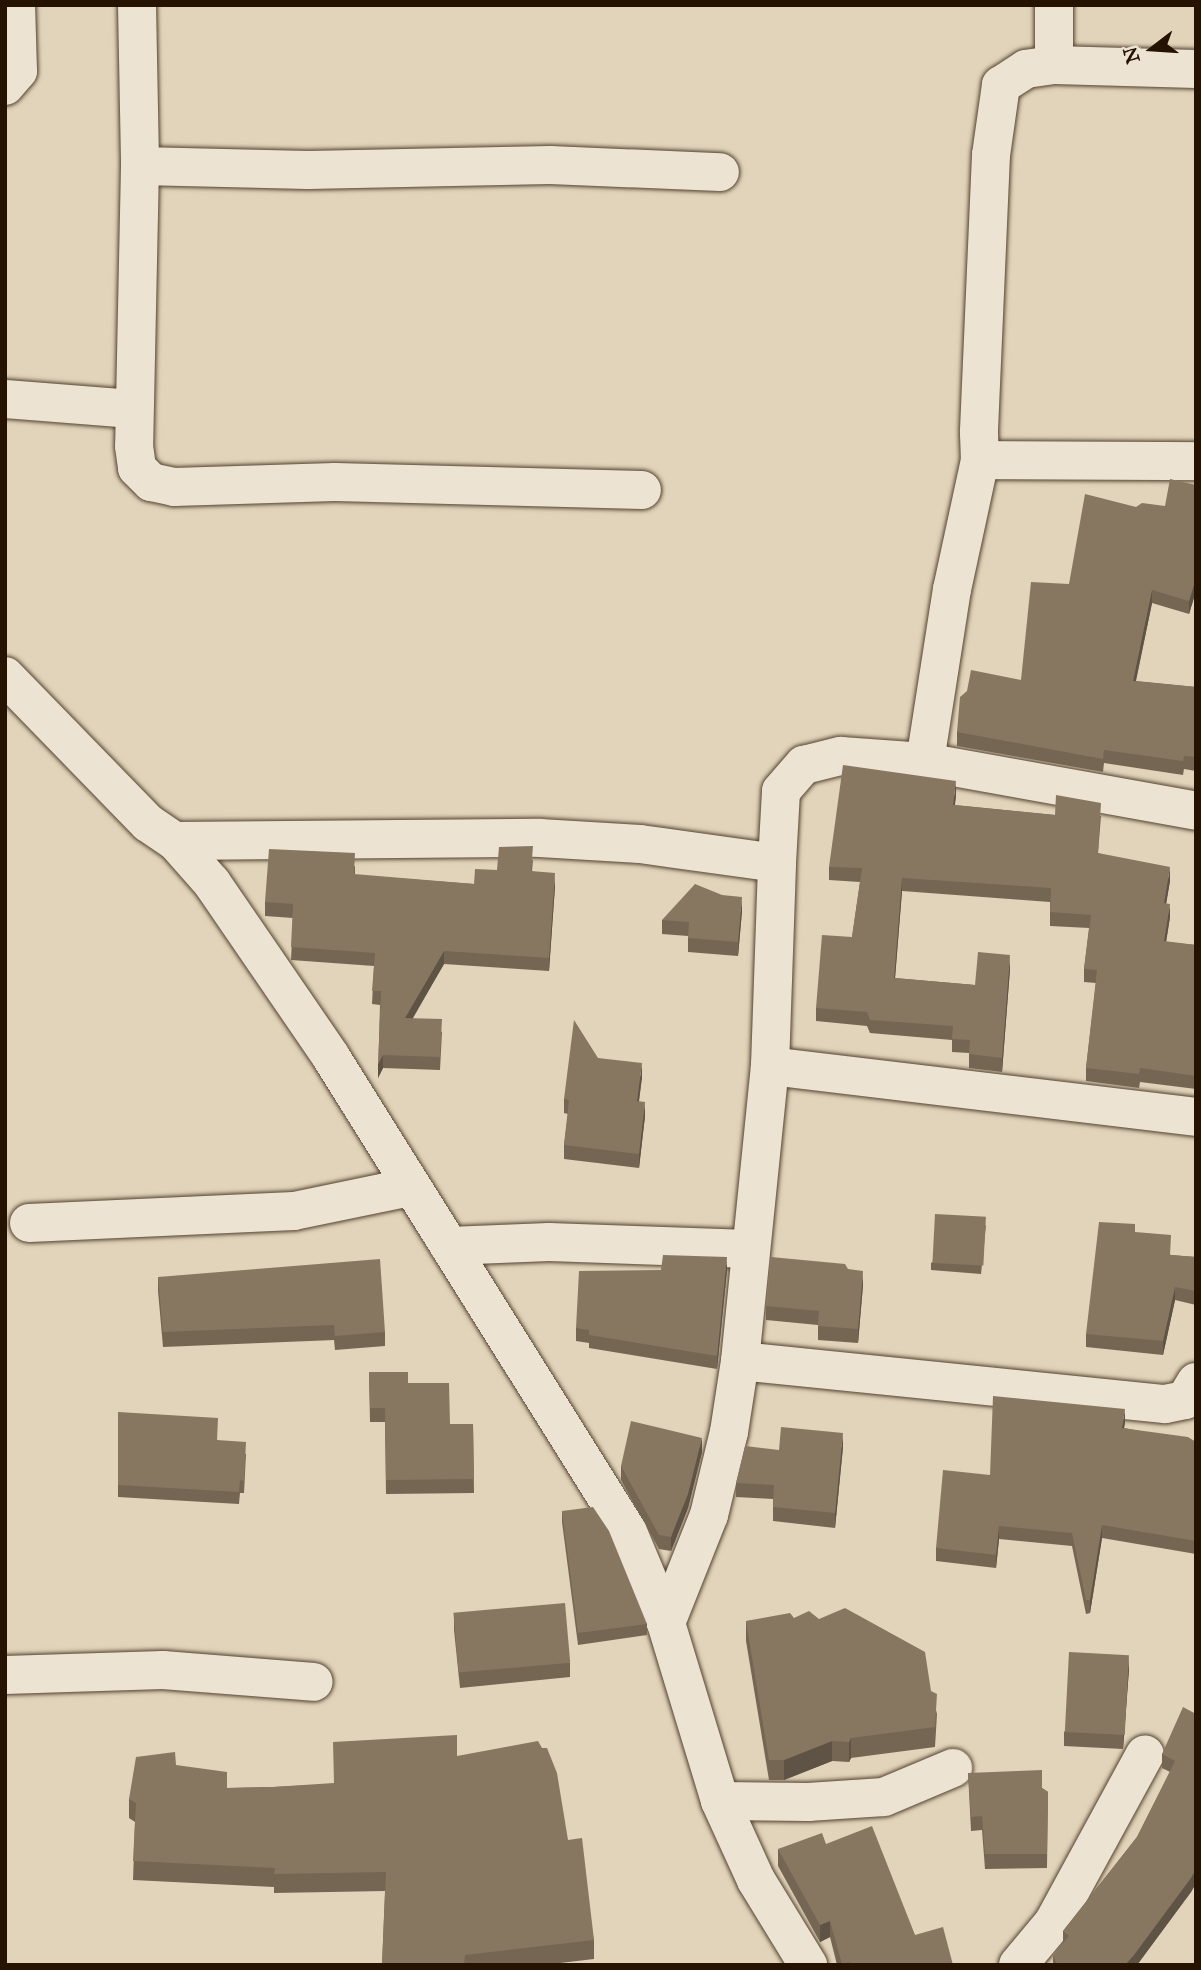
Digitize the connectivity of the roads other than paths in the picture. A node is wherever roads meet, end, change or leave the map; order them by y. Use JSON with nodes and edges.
{"nodes":[{"id":1,"x":16,"y":5,"type":"edge"},
{"id":2,"x":136,"y":5,"type":"edge"},
{"id":3,"x":1054,"y":5,"type":"edge"},
{"id":4,"x":1054,"y":65,"type":"junction"},
{"id":5,"x":1196,"y":69,"type":"edge"},
{"id":6,"x":5,"y":86,"type":"edge"},
{"id":7,"x":140,"y":166,"type":"junction"},
{"id":8,"x":720,"y":172,"type":"dead end"},
{"id":9,"x":5,"y":399,"type":"edge"},
{"id":10,"x":134,"y":409,"type":"junction"},
{"id":11,"x":980,"y":460,"type":"junction"},
{"id":12,"x":1196,"y":461,"type":"edge"},
{"id":13,"x":642,"y":491,"type":"dead end"},
{"id":14,"x":5,"y":676,"type":"edge"},
{"id":15,"x":21,"y":710,"type":"edge"},
{"id":16,"x":925,"y":762,"type":"junction"},
{"id":17,"x":1196,"y":811,"type":"edge"},
{"id":18,"x":175,"y":841,"type":"junction"},
{"id":19,"x":777,"y":863,"type":"junction"},
{"id":20,"x":770,"y":1066,"type":"junction"},
{"id":21,"x":1196,"y":1116,"type":"edge"},
{"id":22,"x":410,"y":1187,"type":"junction"},
{"id":23,"x":29,"y":1223,"type":"dead end"},
{"id":24,"x":449,"y":1246,"type":"junction"},
{"id":25,"x":749,"y":1250,"type":"junction"},
{"id":26,"x":740,"y":1361,"type":"junction"},
{"id":27,"x":1196,"y":1382,"type":"edge"},
{"id":28,"x":666,"y":1623,"type":"junction"},
{"id":29,"x":5,"y":1675,"type":"edge"},
{"id":30,"x":313,"y":1682,"type":"dead end"},
{"id":31,"x":1145,"y":1754,"type":"dead end"},
{"id":32,"x":953,"y":1768,"type":"dead end"},
{"id":33,"x":720,"y":1801,"type":"junction"},
{"id":34,"x":808,"y":1965,"type":"edge"},
{"id":35,"x":1018,"y":1965,"type":"edge"}],
"edges":[{"from":1,"to":6,"type":"street"},
{"from":2,"to":7,"type":"street"},
{"from":3,"to":4,"type":"street"},
{"from":4,"to":5,"type":"street"},
{"from":4,"to":11,"type":"street"},
{"from":7,"to":8,"type":"street"},
{"from":7,"to":10,"type":"street"},
{"from":9,"to":10,"type":"street"},
{"from":10,"to":13,"type":"street"},
{"from":11,"to":12,"type":"street"},
{"from":11,"to":16,"type":"street"},
{"from":14,"to":15,"type":"street"},
{"from":15,"to":18,"type":"street"},
{"from":16,"to":17,"type":"street"},
{"from":16,"to":19,"type":"street"},
{"from":18,"to":19,"type":"street"},
{"from":18,"to":22,"type":"street"},
{"from":19,"to":20,"type":"street"},
{"from":20,"to":21,"type":"street"},
{"from":20,"to":25,"type":"street"},
{"from":22,"to":23,"type":"street"},
{"from":22,"to":24,"type":"street"},
{"from":24,"to":25,"type":"street"},
{"from":24,"to":28,"type":"street"},
{"from":25,"to":26,"type":"street"},
{"from":26,"to":27,"type":"street"},
{"from":26,"to":28,"type":"street"},
{"from":28,"to":33,"type":"street"},
{"from":29,"to":30,"type":"street"},
{"from":31,"to":35,"type":"street"},
{"from":32,"to":33,"type":"street"},
{"from":33,"to":34,"type":"street"}]}
